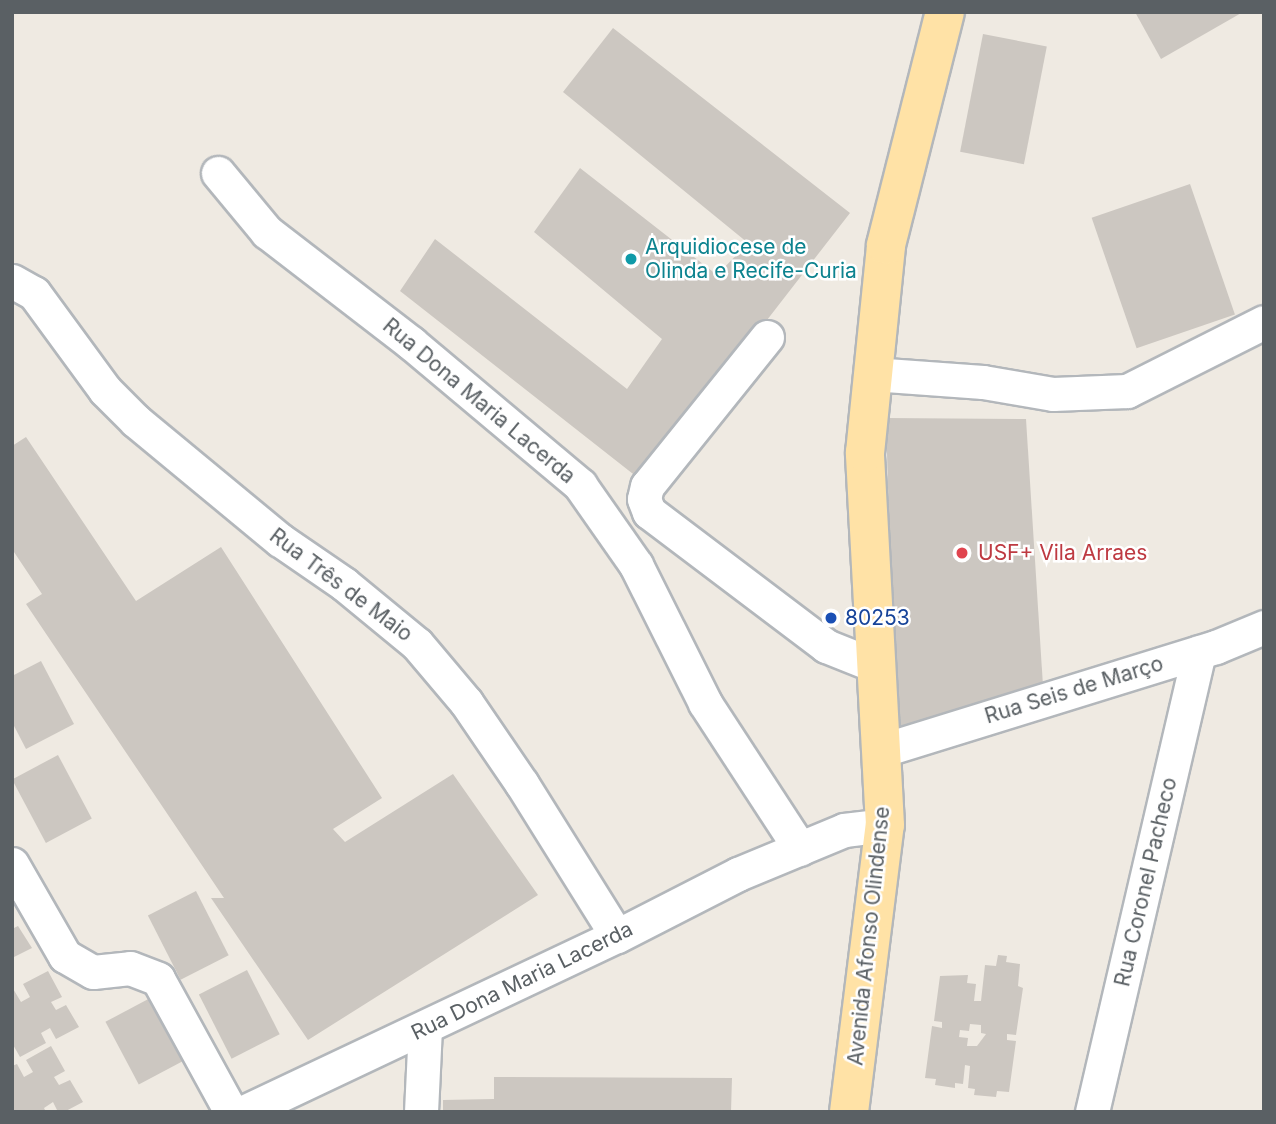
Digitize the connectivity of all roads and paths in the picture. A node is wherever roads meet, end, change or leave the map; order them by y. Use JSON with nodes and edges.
{"nodes":[{"id":1,"x":944,"y":12,"type":"edge"},
{"id":2,"x":218,"y":173,"type":"dead end"},
{"id":3,"x":12,"y":281,"type":"edge"},
{"id":4,"x":1264,"y":322,"type":"edge"},
{"id":5,"x":766,"y":337,"type":"dead end"},
{"id":6,"x":872,"y":374,"type":"junction"},
{"id":7,"x":1264,"y":627,"type":"edge"},
{"id":8,"x":1199,"y":652,"type":"junction"},
{"id":9,"x":876,"y":666,"type":"junction"},
{"id":10,"x":883,"y":750,"type":"junction"},
{"id":11,"x":886,"y":825,"type":"junction"},
{"id":12,"x":800,"y":849,"type":"junction"},
{"id":13,"x":12,"y":864,"type":"edge"},
{"id":14,"x":617,"y":936,"type":"junction"},
{"id":15,"x":425,"y":1028,"type":"junction"},
{"id":16,"x":231,"y":1112,"type":"edge"},
{"id":17,"x":244,"y":1112,"type":"edge"},
{"id":18,"x":421,"y":1112,"type":"edge"},
{"id":19,"x":849,"y":1112,"type":"edge"},
{"id":20,"x":1093,"y":1112,"type":"edge"}],
"edges":[{"from":1,"to":6,"type":"main road","name":"Avenida Afonso Olindense"},
{"from":2,"to":12,"type":"street","name":"Rua Dona Maria Lacerda"},
{"from":3,"to":14,"type":"street","name":"Rua Três de Maio"},
{"from":4,"to":6,"type":"street"},
{"from":5,"to":9,"type":"street"},
{"from":6,"to":9,"type":"main road","name":"Avenida Afonso Olindense"},
{"from":7,"to":8,"type":"street","name":"Rua Seis de Março"},
{"from":8,"to":10,"type":"street","name":"Rua Seis de Março"},
{"from":8,"to":20,"type":"street","name":"Rua Coronel Pacheco"},
{"from":9,"to":10,"type":"main road","name":"Avenida Afonso Olindense"},
{"from":10,"to":11,"type":"main road","name":"Avenida Afonso Olindense"},
{"from":11,"to":12,"type":"street","name":"Rua Dona Maria Lacerda"},
{"from":11,"to":19,"type":"main road","name":"Avenida Afonso Olindense"},
{"from":12,"to":14,"type":"street","name":"Rua Dona Maria Lacerda"},
{"from":13,"to":16,"type":"street"},
{"from":14,"to":15,"type":"street","name":"Rua Dona Maria Lacerda"},
{"from":15,"to":17,"type":"street","name":"Rua Dona Maria Lacerda"},
{"from":15,"to":18,"type":"street"}]}
